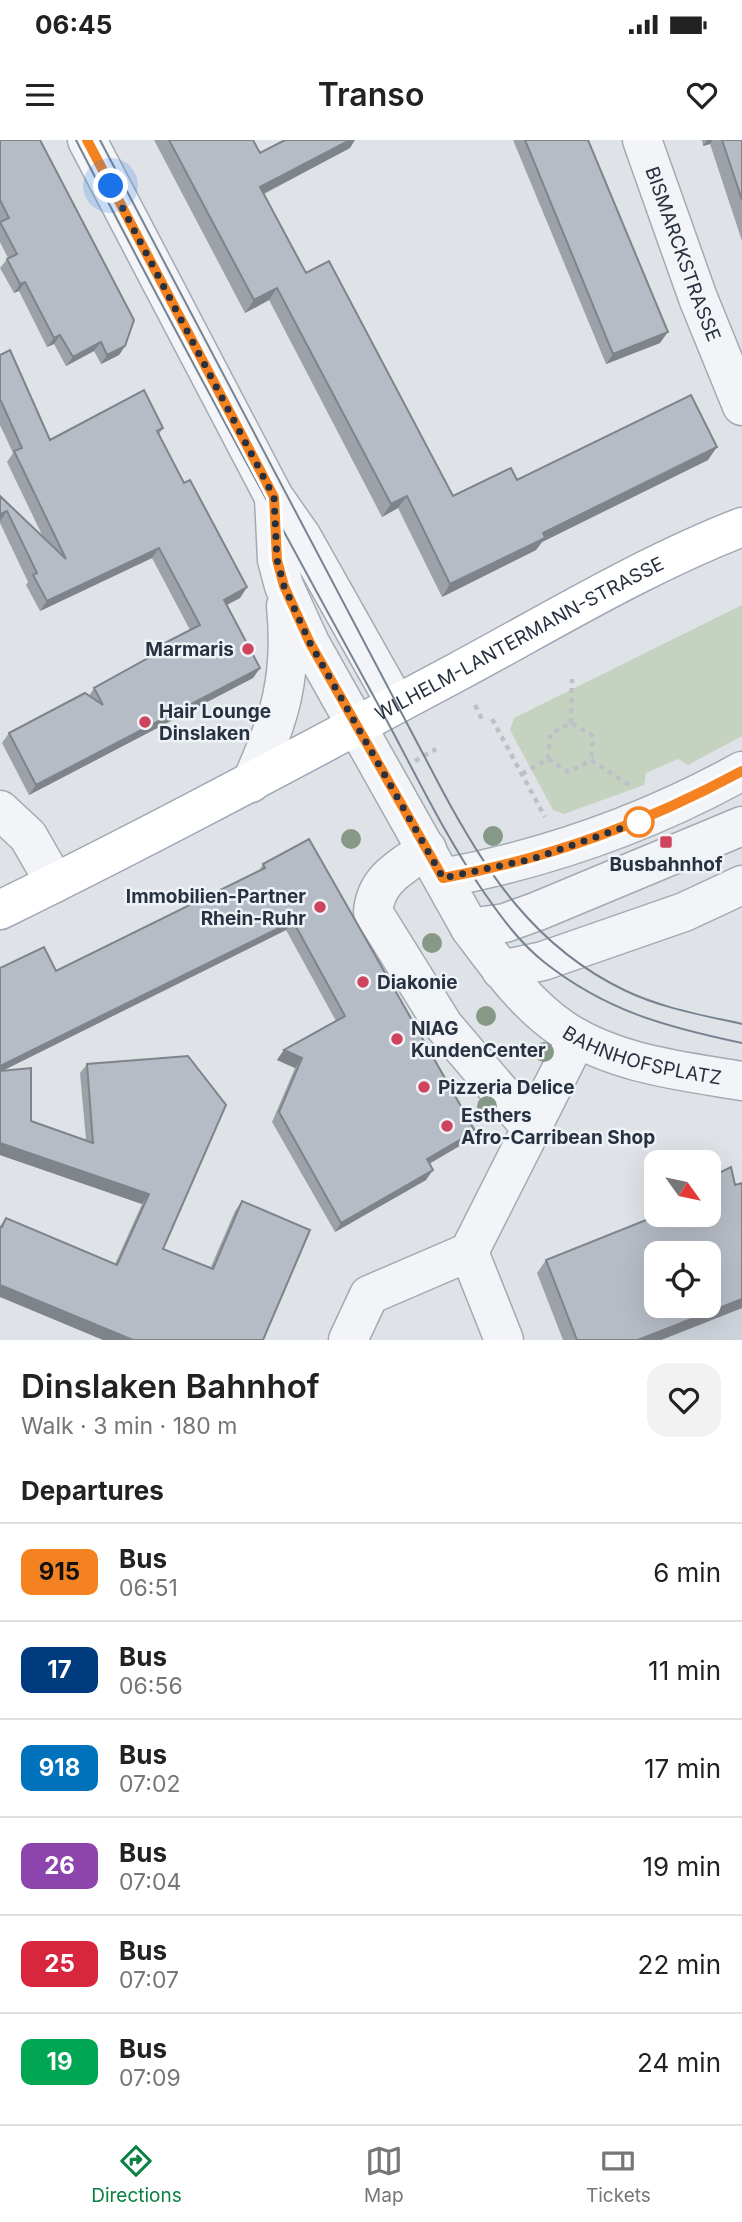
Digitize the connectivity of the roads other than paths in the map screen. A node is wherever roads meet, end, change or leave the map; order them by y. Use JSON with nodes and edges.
{"nodes":[{"id":1,"x":87,"y":140,"type":"edge"},
{"id":2,"x":642,"y":140,"type":"edge"},
{"id":3,"x":742,"y":406,"type":"edge"},
{"id":4,"x":274,"y":497,"type":"junction"},
{"id":5,"x":742,"y":527,"type":"edge"},
{"id":6,"x":284,"y":586,"type":"junction"},
{"id":7,"x":396,"y":704,"type":"junction"},
{"id":8,"x":357,"y":725,"type":"junction"},
{"id":9,"x":742,"y":771,"type":"edge"},
{"id":10,"x":251,"y":783,"type":"junction"},
{"id":11,"x":0,"y":810,"type":"edge"},
{"id":12,"x":742,"y":826,"type":"edge"},
{"id":13,"x":435,"y":863,"type":"junction"},
{"id":14,"x":55,"y":883,"type":"junction"},
{"id":15,"x":742,"y":885,"type":"edge"},
{"id":16,"x":0,"y":910,"type":"edge"},
{"id":17,"x":470,"y":928,"type":"junction"},
{"id":18,"x":501,"y":970,"type":"junction"},
{"id":19,"x":577,"y":1038,"type":"junction"},
{"id":20,"x":742,"y":1081,"type":"edge"},
{"id":21,"x":532,"y":1129,"type":"junction"},
{"id":22,"x":469,"y":1252,"type":"junction"},
{"id":23,"x":348,"y":1340,"type":"edge"},
{"id":24,"x":504,"y":1340,"type":"edge"}],
"edges":[{"from":1,"to":4,"type":"street"},
{"from":2,"to":3,"type":"street","name":"BISMARCKSTRASSE"},
{"from":4,"to":6,"type":"street"},
{"from":4,"to":7,"type":"street"},
{"from":5,"to":7,"type":"main road","name":"WILHELM-LANTERMANN-STRASSE"},
{"from":6,"to":8,"type":"street","name":"BAHNHOFSPLATZ"},
{"from":6,"to":10,"type":"street"},
{"from":7,"to":8,"type":"main road","name":"WILHELM-LANTERMANN-STRASSE"},
{"from":8,"to":10,"type":"main road","name":"WILHELM-LANTERMANN-STRASSE"},
{"from":8,"to":13,"type":"street","name":"BAHNHOFSPLATZ"},
{"from":9,"to":13,"type":"street"},
{"from":10,"to":14,"type":"main road","name":"WILHELM-LANTERMANN-STRASSE"},
{"from":11,"to":14,"type":"street"},
{"from":12,"to":17,"type":"street"},
{"from":13,"to":17,"type":"street","name":"BAHNHOFSPLATZ"},
{"from":13,"to":21,"type":"street"},
{"from":14,"to":16,"type":"main road","name":"WILHELM-LANTERMANN-STRASSE"},
{"from":15,"to":18,"type":"street"},
{"from":17,"to":18,"type":"street","name":"BAHNHOFSPLATZ"},
{"from":18,"to":19,"type":"street","name":"BAHNHOFSPLATZ"},
{"from":19,"to":20,"type":"street","name":"BAHNHOFSPLATZ"},
{"from":19,"to":21,"type":"street"},
{"from":21,"to":22,"type":"street"},
{"from":22,"to":23,"type":"street"},
{"from":22,"to":24,"type":"street"}]}
